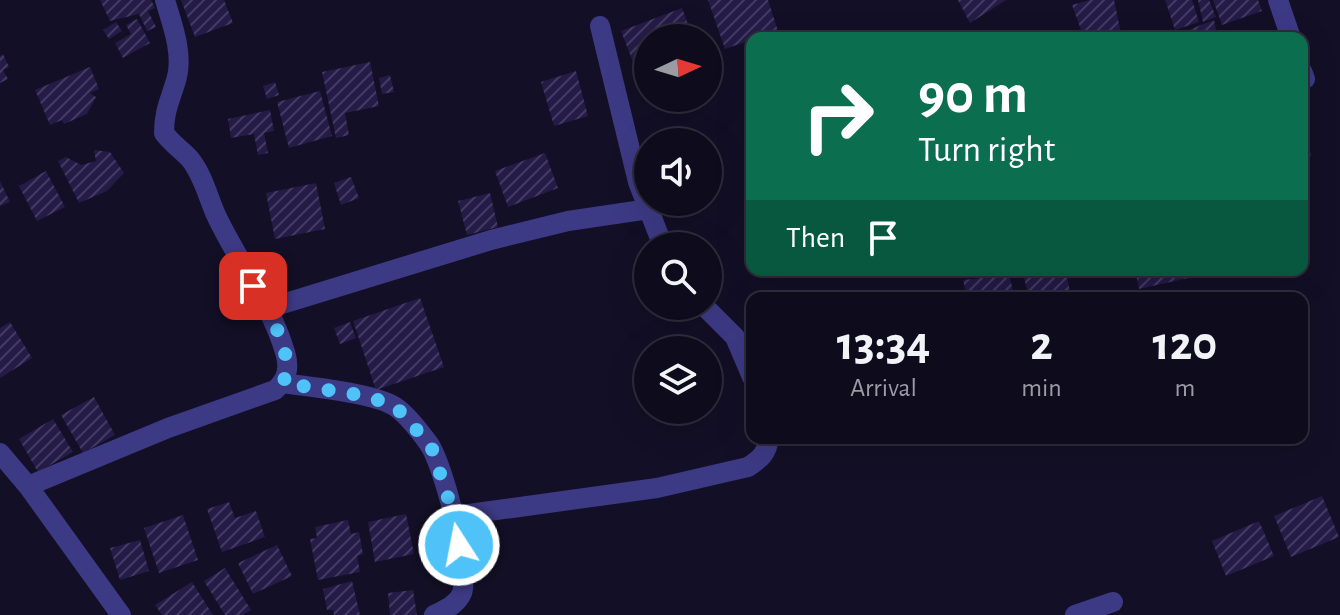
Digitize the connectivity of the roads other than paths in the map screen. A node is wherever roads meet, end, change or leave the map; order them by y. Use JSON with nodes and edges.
{"nodes":[{"id":1,"x":165,"y":0,"type":"edge"},
{"id":2,"x":1278,"y":0,"type":"edge"},
{"id":3,"x":600,"y":26,"type":"dead end"},
{"id":4,"x":1289,"y":32,"type":"edge"},
{"id":5,"x":634,"y":166,"type":"edge"},
{"id":6,"x":634,"y":211,"type":"edge"},
{"id":7,"x":266,"y":309,"type":"junction"},
{"id":8,"x":718,"y":320,"type":"edge"},
{"id":9,"x":746,"y":363,"type":"edge"},
{"id":10,"x":283,"y":383,"type":"junction"},
{"id":11,"x":768,"y":444,"type":"edge"},
{"id":12,"x":0,"y":453,"type":"edge"},
{"id":13,"x":28,"y":486,"type":"junction"},
{"id":14,"x":454,"y":516,"type":"junction"},
{"id":15,"x":1113,"y":602,"type":"dead end"},
{"id":16,"x":121,"y":615,"type":"edge"},
{"id":17,"x":434,"y":615,"type":"edge"},
{"id":18,"x":1075,"y":615,"type":"edge"}],
"edges":[{"from":1,"to":7,"type":"street"},
{"from":2,"to":4,"type":"street"},
{"from":3,"to":5,"type":"street"},
{"from":6,"to":7,"type":"street"},
{"from":7,"to":10,"type":"street"},
{"from":8,"to":9,"type":"street"},
{"from":10,"to":13,"type":"street"},
{"from":10,"to":14,"type":"street"},
{"from":11,"to":14,"type":"street"},
{"from":12,"to":13,"type":"street"},
{"from":13,"to":16,"type":"street"},
{"from":14,"to":17,"type":"street"},
{"from":15,"to":18,"type":"street"}]}
